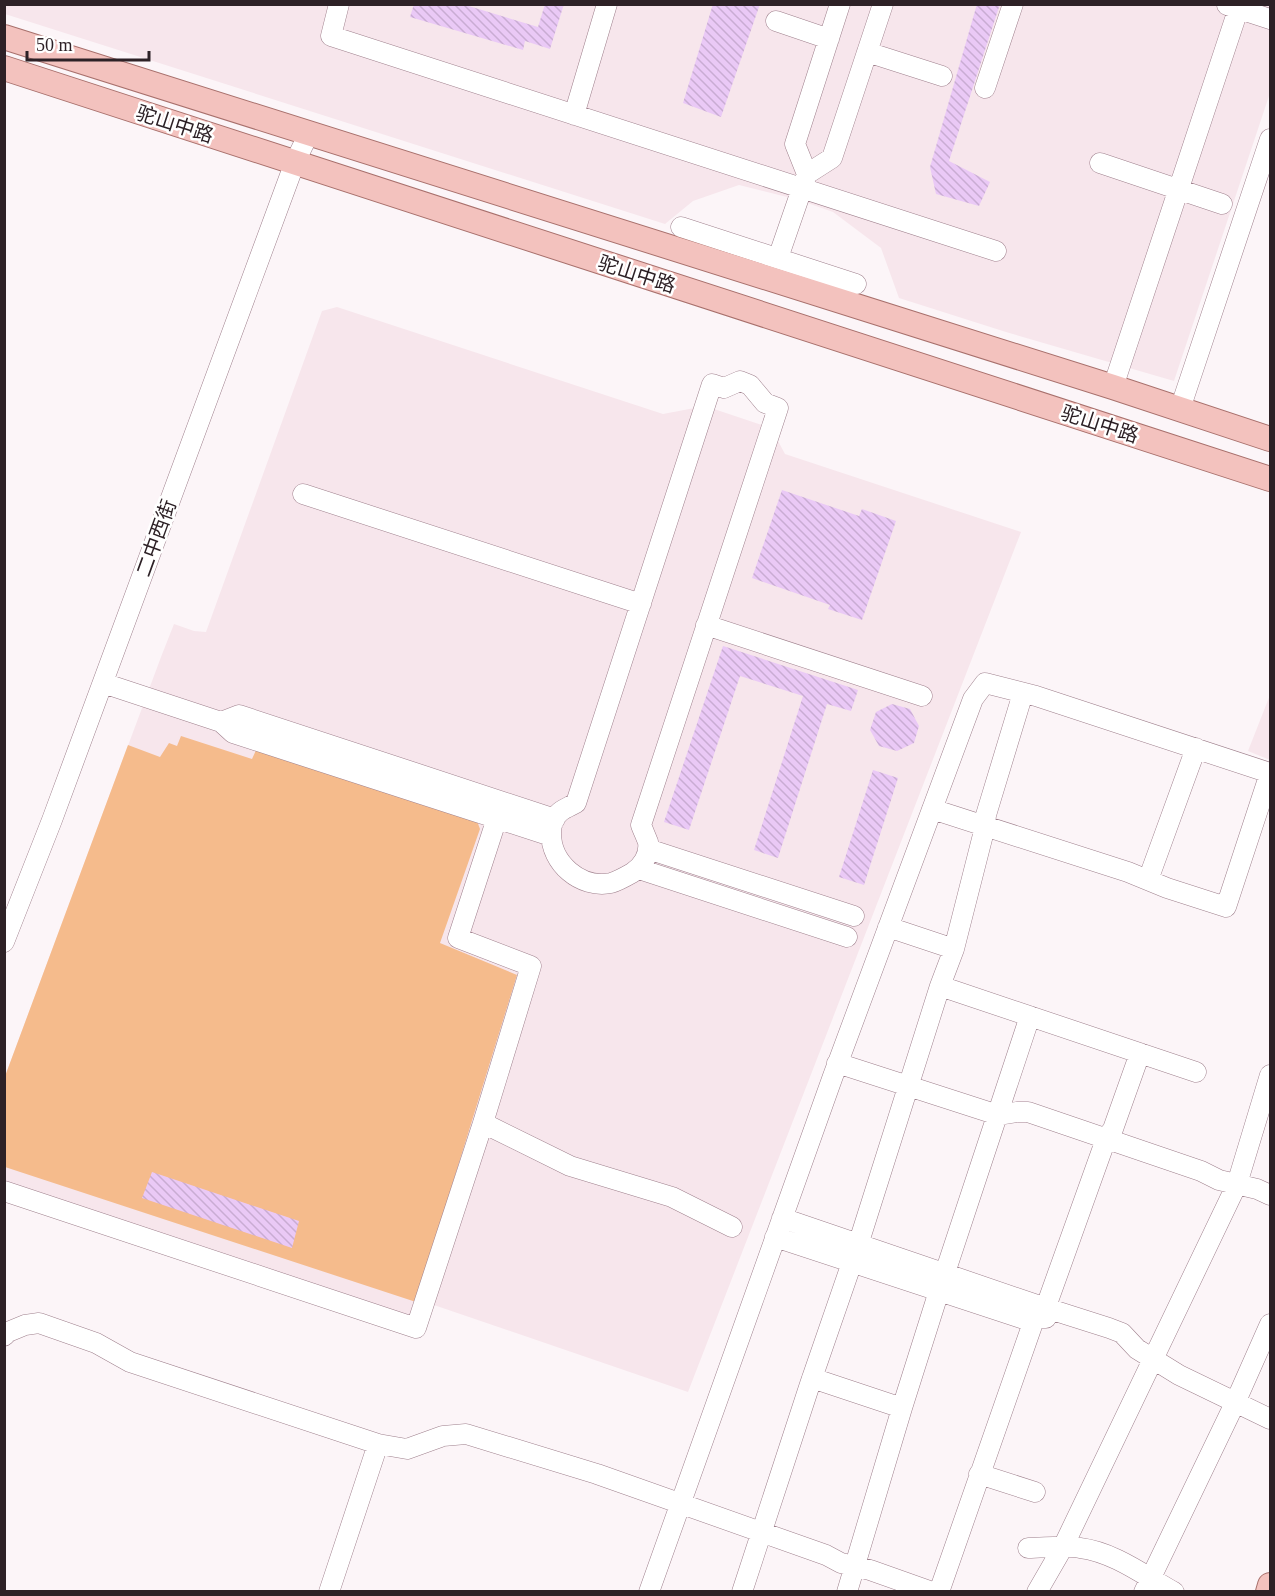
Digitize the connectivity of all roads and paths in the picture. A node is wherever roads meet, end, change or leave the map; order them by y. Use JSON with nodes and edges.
{"nodes":[{"id":1,"x":339,"y":4,"type":"edge"},
{"id":2,"x":607,"y":4,"type":"edge"},
{"id":3,"x":840,"y":4,"type":"edge"},
{"id":4,"x":883,"y":4,"type":"edge"},
{"id":5,"x":1013,"y":4,"type":"edge"},
{"id":6,"x":1234,"y":6,"type":"edge"},
{"id":7,"x":1270,"y":19,"type":"edge"},
{"id":8,"x":776,"y":21,"type":"dead end"},
{"id":9,"x":4,"y":37,"type":"edge"},
{"id":10,"x":829,"y":39,"type":"junction"},
{"id":11,"x":867,"y":52,"type":"junction"},
{"id":12,"x":4,"y":68,"type":"edge"},
{"id":13,"x":942,"y":76,"type":"dead end"},
{"id":14,"x":985,"y":88,"type":"dead end"},
{"id":15,"x":574,"y":115,"type":"junction"},
{"id":16,"x":309,"y":133,"type":"junction"},
{"id":17,"x":1270,"y":139,"type":"edge"},
{"id":18,"x":295,"y":162,"type":"junction"},
{"id":19,"x":1100,"y":163,"type":"dead end"},
{"id":20,"x":804,"y":181,"type":"junction"},
{"id":21,"x":1178,"y":189,"type":"junction"},
{"id":22,"x":1222,"y":204,"type":"dead end"},
{"id":23,"x":681,"y":227,"type":"dead end"},
{"id":24,"x":996,"y":251,"type":"dead end"},
{"id":25,"x":778,"y":258,"type":"junction"},
{"id":26,"x":856,"y":284,"type":"dead end"},
{"id":27,"x":1113,"y":387,"type":"junction"},
{"id":28,"x":1180,"y":409,"type":"junction"},
{"id":29,"x":1270,"y":439,"type":"edge"},
{"id":30,"x":1270,"y":479,"type":"edge"},
{"id":31,"x":303,"y":494,"type":"dead end"},
{"id":32,"x":641,"y":604,"type":"junction"},
{"id":33,"x":706,"y":625,"type":"junction"},
{"id":34,"x":103,"y":683,"type":"junction"},
{"id":35,"x":1023,"y":693,"type":"junction"},
{"id":36,"x":922,"y":696,"type":"dead end"},
{"id":37,"x":221,"y":722,"type":"junction"},
{"id":38,"x":1196,"y":748,"type":"junction"},
{"id":39,"x":1270,"y":773,"type":"edge"},
{"id":40,"x":932,"y":809,"type":"junction"},
{"id":41,"x":497,"y":818,"type":"junction"},
{"id":42,"x":553,"y":827,"type":"junction"},
{"id":43,"x":985,"y":827,"type":"junction"},
{"id":44,"x":648,"y":849,"type":"junction"},
{"id":45,"x":639,"y":869,"type":"junction"},
{"id":46,"x":1148,"y":880,"type":"junction"},
{"id":47,"x":780,"y":892,"type":"junction"},
{"id":48,"x":772,"y":912,"type":"junction"},
{"id":49,"x":854,"y":916,"type":"dead end"},
{"id":50,"x":888,"y":927,"type":"junction"},
{"id":51,"x":847,"y":937,"type":"dead end"},
{"id":52,"x":4,"y":942,"type":"edge"},
{"id":53,"x":954,"y":949,"type":"junction"},
{"id":54,"x":940,"y":986,"type":"junction"},
{"id":55,"x":1030,"y":1016,"type":"junction"},
{"id":56,"x":1140,"y":1053,"type":"junction"},
{"id":57,"x":837,"y":1063,"type":"junction"},
{"id":58,"x":1196,"y":1072,"type":"dead end"},
{"id":59,"x":1270,"y":1075,"type":"edge"},
{"id":60,"x":909,"y":1087,"type":"junction"},
{"id":61,"x":999,"y":1115,"type":"junction"},
{"id":62,"x":483,"y":1124,"type":"junction"},
{"id":63,"x":1107,"y":1139,"type":"junction"},
{"id":64,"x":1237,"y":1184,"type":"junction"},
{"id":65,"x":4,"y":1191,"type":"edge"},
{"id":66,"x":1270,"y":1195,"type":"edge"},
{"id":67,"x":782,"y":1218,"type":"junction"},
{"id":68,"x":732,"y":1227,"type":"dead end"},
{"id":69,"x":775,"y":1237,"type":"junction"},
{"id":70,"x":855,"y":1253,"type":"junction"},
{"id":71,"x":942,"y":1282,"type":"junction"},
{"id":72,"x":1039,"y":1312,"type":"junction"},
{"id":73,"x":1270,"y":1324,"type":"edge"},
{"id":74,"x":4,"y":1336,"type":"edge"},
{"id":75,"x":1153,"y":1360,"type":"junction"},
{"id":76,"x":812,"y":1378,"type":"junction"},
{"id":77,"x":1235,"y":1403,"type":"junction"},
{"id":78,"x":902,"y":1408,"type":"junction"},
{"id":79,"x":1270,"y":1419,"type":"edge"},
{"id":80,"x":378,"y":1443,"type":"junction"},
{"id":81,"x":979,"y":1474,"type":"junction"},
{"id":82,"x":1035,"y":1492,"type":"dead end"},
{"id":83,"x":680,"y":1503,"type":"junction"},
{"id":84,"x":761,"y":1532,"type":"junction"},
{"id":85,"x":1063,"y":1547,"type":"junction"},
{"id":86,"x":1028,"y":1548,"type":"dead end"},
{"id":87,"x":856,"y":1567,"type":"junction"},
{"id":88,"x":1147,"y":1585,"type":"edge"},
{"id":89,"x":1270,"y":1585,"type":"edge"},
{"id":90,"x":329,"y":1592,"type":"edge"},
{"id":91,"x":649,"y":1592,"type":"edge"},
{"id":92,"x":742,"y":1592,"type":"edge"},
{"id":93,"x":847,"y":1592,"type":"edge"},
{"id":94,"x":932,"y":1592,"type":"edge"},
{"id":95,"x":939,"y":1592,"type":"edge"},
{"id":96,"x":1037,"y":1592,"type":"edge"},
{"id":97,"x":1174,"y":1592,"type":"edge"},
{"id":98,"x":1268,"y":1592,"type":"edge"}],
"edges":[{"from":1,"to":15,"type":"street"},
{"from":2,"to":15,"type":"street"},
{"from":3,"to":10,"type":"street"},
{"from":4,"to":11,"type":"street"},
{"from":5,"to":14,"type":"street"},
{"from":6,"to":7,"type":"street"},
{"from":6,"to":21,"type":"street"},
{"from":8,"to":10,"type":"street"},
{"from":9,"to":16,"type":"main road","name":"驼山中路"},
{"from":10,"to":20,"type":"street"},
{"from":11,"to":13,"type":"street"},
{"from":11,"to":20,"type":"street"},
{"from":12,"to":18,"type":"main road","name":"驼山中路"},
{"from":15,"to":20,"type":"street"},
{"from":16,"to":18,"type":"street","name":"二中西街"},
{"from":16,"to":27,"type":"main road","name":"驼山中路"},
{"from":17,"to":28,"type":"street"},
{"from":18,"to":30,"type":"main road","name":"驼山中路"},
{"from":18,"to":34,"type":"street","name":"二中西街"},
{"from":19,"to":21,"type":"street"},
{"from":20,"to":24,"type":"street"},
{"from":20,"to":25,"type":"street"},
{"from":21,"to":22,"type":"street"},
{"from":21,"to":27,"type":"street"},
{"from":23,"to":25,"type":"street"},
{"from":25,"to":26,"type":"street"},
{"from":27,"to":28,"type":"main road","name":"驼山中路"},
{"from":28,"to":29,"type":"main road","name":"驼山中路"},
{"from":31,"to":32,"type":"street"},
{"from":32,"to":33,"type":"street"},
{"from":32,"to":42,"type":"street"},
{"from":33,"to":36,"type":"street"},
{"from":33,"to":44,"type":"street"},
{"from":34,"to":37,"type":"street"},
{"from":34,"to":52,"type":"street","name":"二中西街"},
{"from":35,"to":38,"type":"street"},
{"from":35,"to":40,"type":"street"},
{"from":35,"to":43,"type":"street"},
{"from":37,"to":41,"type":"street"},
{"from":37,"to":42,"type":"street"},
{"from":38,"to":39,"type":"street"},
{"from":38,"to":46,"type":"street"},
{"from":39,"to":46,"type":"street"},
{"from":40,"to":43,"type":"street"},
{"from":40,"to":50,"type":"street"},
{"from":41,"to":42,"type":"street"},
{"from":41,"to":62,"type":"street"},
{"from":42,"to":45,"type":"street"},
{"from":43,"to":46,"type":"street"},
{"from":43,"to":53,"type":"street"},
{"from":44,"to":45,"type":"street"},
{"from":44,"to":47,"type":"street"},
{"from":45,"to":48,"type":"street"},
{"from":47,"to":48,"type":"street"},
{"from":47,"to":49,"type":"street"},
{"from":48,"to":51,"type":"street"},
{"from":50,"to":53,"type":"street"},
{"from":50,"to":57,"type":"street"},
{"from":53,"to":54,"type":"street"},
{"from":54,"to":55,"type":"street"},
{"from":54,"to":60,"type":"street"},
{"from":55,"to":56,"type":"street"},
{"from":55,"to":61,"type":"street"},
{"from":56,"to":58,"type":"street"},
{"from":56,"to":63,"type":"street"},
{"from":57,"to":60,"type":"street"},
{"from":57,"to":67,"type":"street"},
{"from":59,"to":64,"type":"street"},
{"from":60,"to":61,"type":"street"},
{"from":60,"to":70,"type":"street"},
{"from":61,"to":63,"type":"street"},
{"from":61,"to":71,"type":"street"},
{"from":62,"to":65,"type":"street"},
{"from":62,"to":68,"type":"street"},
{"from":63,"to":64,"type":"street"},
{"from":63,"to":72,"type":"street"},
{"from":64,"to":66,"type":"street"},
{"from":64,"to":75,"type":"street"},
{"from":67,"to":69,"type":"street"},
{"from":67,"to":70,"type":"street"},
{"from":69,"to":70,"type":"street"},
{"from":69,"to":83,"type":"street"},
{"from":70,"to":71,"type":"street"},
{"from":70,"to":76,"type":"street"},
{"from":71,"to":72,"type":"street"},
{"from":71,"to":78,"type":"street"},
{"from":72,"to":75,"type":"street"},
{"from":72,"to":81,"type":"street"},
{"from":73,"to":77,"type":"street"},
{"from":74,"to":80,"type":"street"},
{"from":75,"to":77,"type":"street"},
{"from":75,"to":85,"type":"street"},
{"from":76,"to":78,"type":"street"},
{"from":76,"to":84,"type":"street"},
{"from":77,"to":79,"type":"street"},
{"from":77,"to":88,"type":"street"},
{"from":78,"to":87,"type":"street"},
{"from":80,"to":83,"type":"street"},
{"from":80,"to":90,"type":"street"},
{"from":81,"to":82,"type":"street"},
{"from":81,"to":95,"type":"street"},
{"from":83,"to":84,"type":"street"},
{"from":83,"to":91,"type":"street"},
{"from":84,"to":87,"type":"street"},
{"from":84,"to":92,"type":"street"},
{"from":85,"to":86,"type":"street"},
{"from":85,"to":88,"type":"street"},
{"from":85,"to":96,"type":"street"},
{"from":87,"to":93,"type":"street"},
{"from":87,"to":94,"type":"street"},
{"from":88,"to":97,"type":"street"},
{"from":89,"to":98,"type":"main road"}]}
